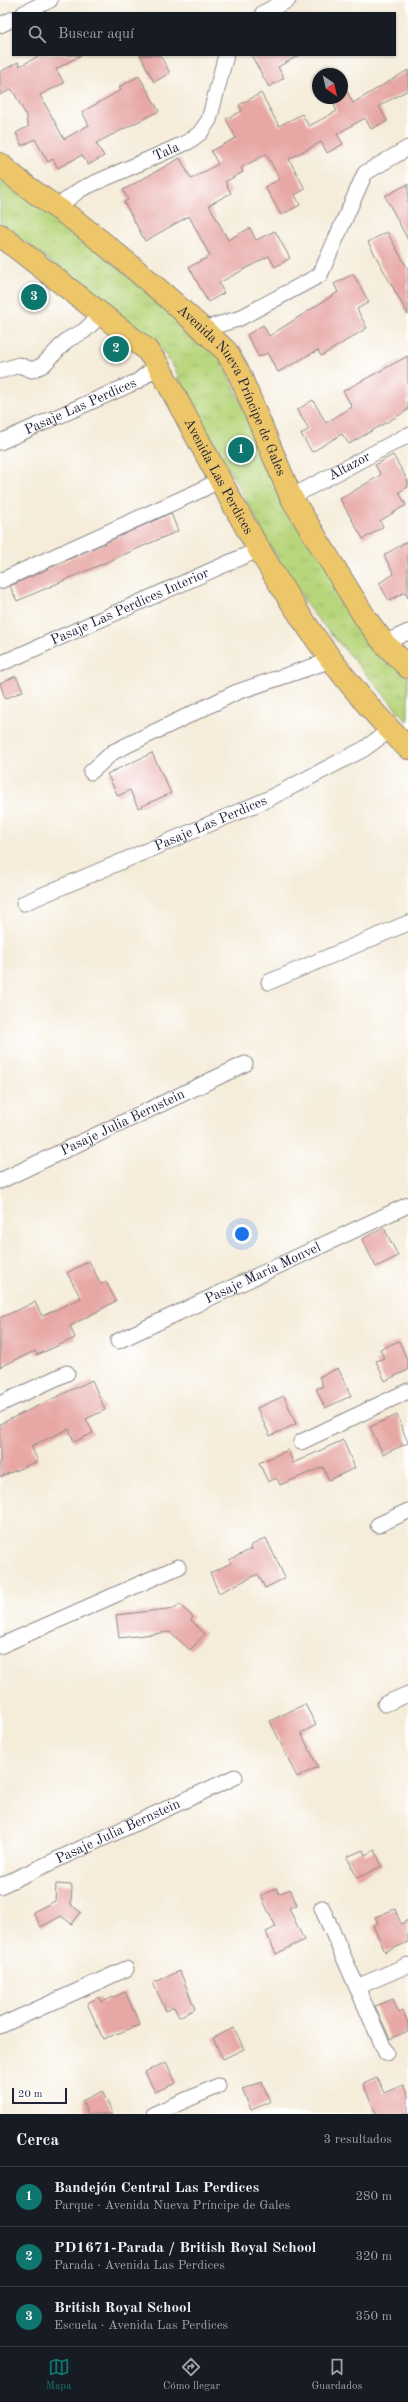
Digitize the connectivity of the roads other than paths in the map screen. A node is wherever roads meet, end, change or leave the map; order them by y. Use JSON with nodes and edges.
{"nodes":[{"id":1,"x":50,"y":0,"type":"edge"},
{"id":2,"x":288,"y":0,"type":"edge"},
{"id":3,"x":26,"y":12,"type":"edge"},
{"id":4,"x":265,"y":12,"type":"edge"},
{"id":5,"x":12,"y":19,"type":"edge"},
{"id":6,"x":0,"y":25,"type":"edge"},
{"id":7,"x":226,"y":56,"type":"edge"},
{"id":8,"x":408,"y":148,"type":"edge"},
{"id":9,"x":0,"y":164,"type":"edge"},
{"id":10,"x":57,"y":207,"type":"junction"},
{"id":11,"x":0,"y":235,"type":"edge"},
{"id":12,"x":102,"y":314,"type":"junction"},
{"id":13,"x":203,"y":329,"type":"junction"},
{"id":14,"x":158,"y":365,"type":"junction"},
{"id":15,"x":0,"y":371,"type":"edge"},
{"id":16,"x":408,"y":435,"type":"edge"},
{"id":17,"x":0,"y":442,"type":"edge"},
{"id":18,"x":221,"y":479,"type":"junction"},
{"id":19,"x":291,"y":497,"type":"junction"},
{"id":20,"x":260,"y":549,"type":"junction"},
{"id":21,"x":0,"y":581,"type":"edge"},
{"id":22,"x":408,"y":632,"type":"edge"},
{"id":23,"x":384,"y":643,"type":"junction"},
{"id":24,"x":332,"y":660,"type":"junction"},
{"id":25,"x":0,"y":664,"type":"edge"},
{"id":26,"x":408,"y":667,"type":"edge"},
{"id":27,"x":390,"y":730,"type":"junction"},
{"id":28,"x":408,"y":748,"type":"edge"},
{"id":29,"x":91,"y":772,"type":"dead end"},
{"id":30,"x":24,"y":903,"type":"dead end"},
{"id":31,"x":408,"y":923,"type":"edge"},
{"id":32,"x":269,"y":982,"type":"dead end"},
{"id":33,"x":245,"y":1064,"type":"dead end"},
{"id":34,"x":0,"y":1181,"type":"edge"},
{"id":35,"x":408,"y":1205,"type":"edge"},
{"id":36,"x":118,"y":1341,"type":"dead end"},
{"id":37,"x":67,"y":1373,"type":"dead end"},
{"id":38,"x":408,"y":1390,"type":"edge"},
{"id":39,"x":0,"y":1404,"type":"edge"},
{"id":40,"x":301,"y":1442,"type":"dead end"},
{"id":41,"x":408,"y":1511,"type":"edge"},
{"id":42,"x":378,"y":1525,"type":"dead end"},
{"id":43,"x":178,"y":1567,"type":"dead end"},
{"id":44,"x":0,"y":1646,"type":"edge"},
{"id":45,"x":408,"y":1694,"type":"edge"},
{"id":46,"x":385,"y":1704,"type":"dead end"},
{"id":47,"x":235,"y":1777,"type":"dead end"},
{"id":48,"x":0,"y":1886,"type":"edge"},
{"id":49,"x":322,"y":1908,"type":"dead end"},
{"id":50,"x":408,"y":1965,"type":"edge"},
{"id":51,"x":126,"y":1969,"type":"dead end"},
{"id":52,"x":357,"y":1987,"type":"junction"},
{"id":53,"x":0,"y":2026,"type":"edge"},
{"id":54,"x":386,"y":2053,"type":"dead end"},
{"id":55,"x":218,"y":2086,"type":"dead end"},
{"id":56,"x":154,"y":2114,"type":"edge"}],
"edges":[{"from":1,"to":3,"type":"street"},
{"from":2,"to":4,"type":"street"},
{"from":5,"to":6,"type":"street"},
{"from":7,"to":10,"type":"street","name":"Tala"},
{"from":8,"to":13,"type":"street"},
{"from":9,"to":10,"type":"main road","name":"Avenida Nueva Príncipe de Gales"},
{"from":10,"to":13,"type":"main road","name":"Avenida Nueva Príncipe de Gales"},
{"from":11,"to":12,"type":"main road","name":"Avenida Las Perdices"},
{"from":12,"to":14,"type":"main road","name":"Avenida Las Perdices"},
{"from":12,"to":15,"type":"street"},
{"from":13,"to":19,"type":"main road","name":"Avenida Nueva Príncipe de Gales"},
{"from":14,"to":17,"type":"street","name":"Pasaje Las Perdices"},
{"from":14,"to":18,"type":"main road","name":"Avenida Las Perdices"},
{"from":16,"to":19,"type":"street","name":"Altazor"},
{"from":18,"to":20,"type":"main road","name":"Avenida Las Perdices"},
{"from":18,"to":21,"type":"street"},
{"from":19,"to":23,"type":"main road","name":"Avenida Nueva Príncipe de Gales"},
{"from":20,"to":24,"type":"main road","name":"Avenida Las Perdices"},
{"from":20,"to":25,"type":"street","name":"Pasaje Las Perdices Interior"},
{"from":22,"to":23,"type":"street"},
{"from":23,"to":26,"type":"main road","name":"Avenida Nueva Príncipe de Gales"},
{"from":24,"to":27,"type":"main road","name":"Avenida Las Perdices"},
{"from":24,"to":29,"type":"street"},
{"from":27,"to":28,"type":"main road","name":"Avenida Las Perdices"},
{"from":27,"to":30,"type":"street","name":"Pasaje Las Perdices"},
{"from":31,"to":32,"type":"street"},
{"from":33,"to":34,"type":"street","name":"Pasaje Julia Bernstein"},
{"from":35,"to":36,"type":"street","name":"Pasaje María Monvel"},
{"from":37,"to":39,"type":"street"},
{"from":38,"to":40,"type":"street"},
{"from":41,"to":42,"type":"street"},
{"from":43,"to":44,"type":"street"},
{"from":45,"to":46,"type":"street"},
{"from":47,"to":48,"type":"street","name":"Pasaje Julia Bernstein"},
{"from":49,"to":52,"type":"street"},
{"from":50,"to":52,"type":"street"},
{"from":51,"to":53,"type":"street"},
{"from":52,"to":54,"type":"street"},
{"from":55,"to":56,"type":"street"}]}
